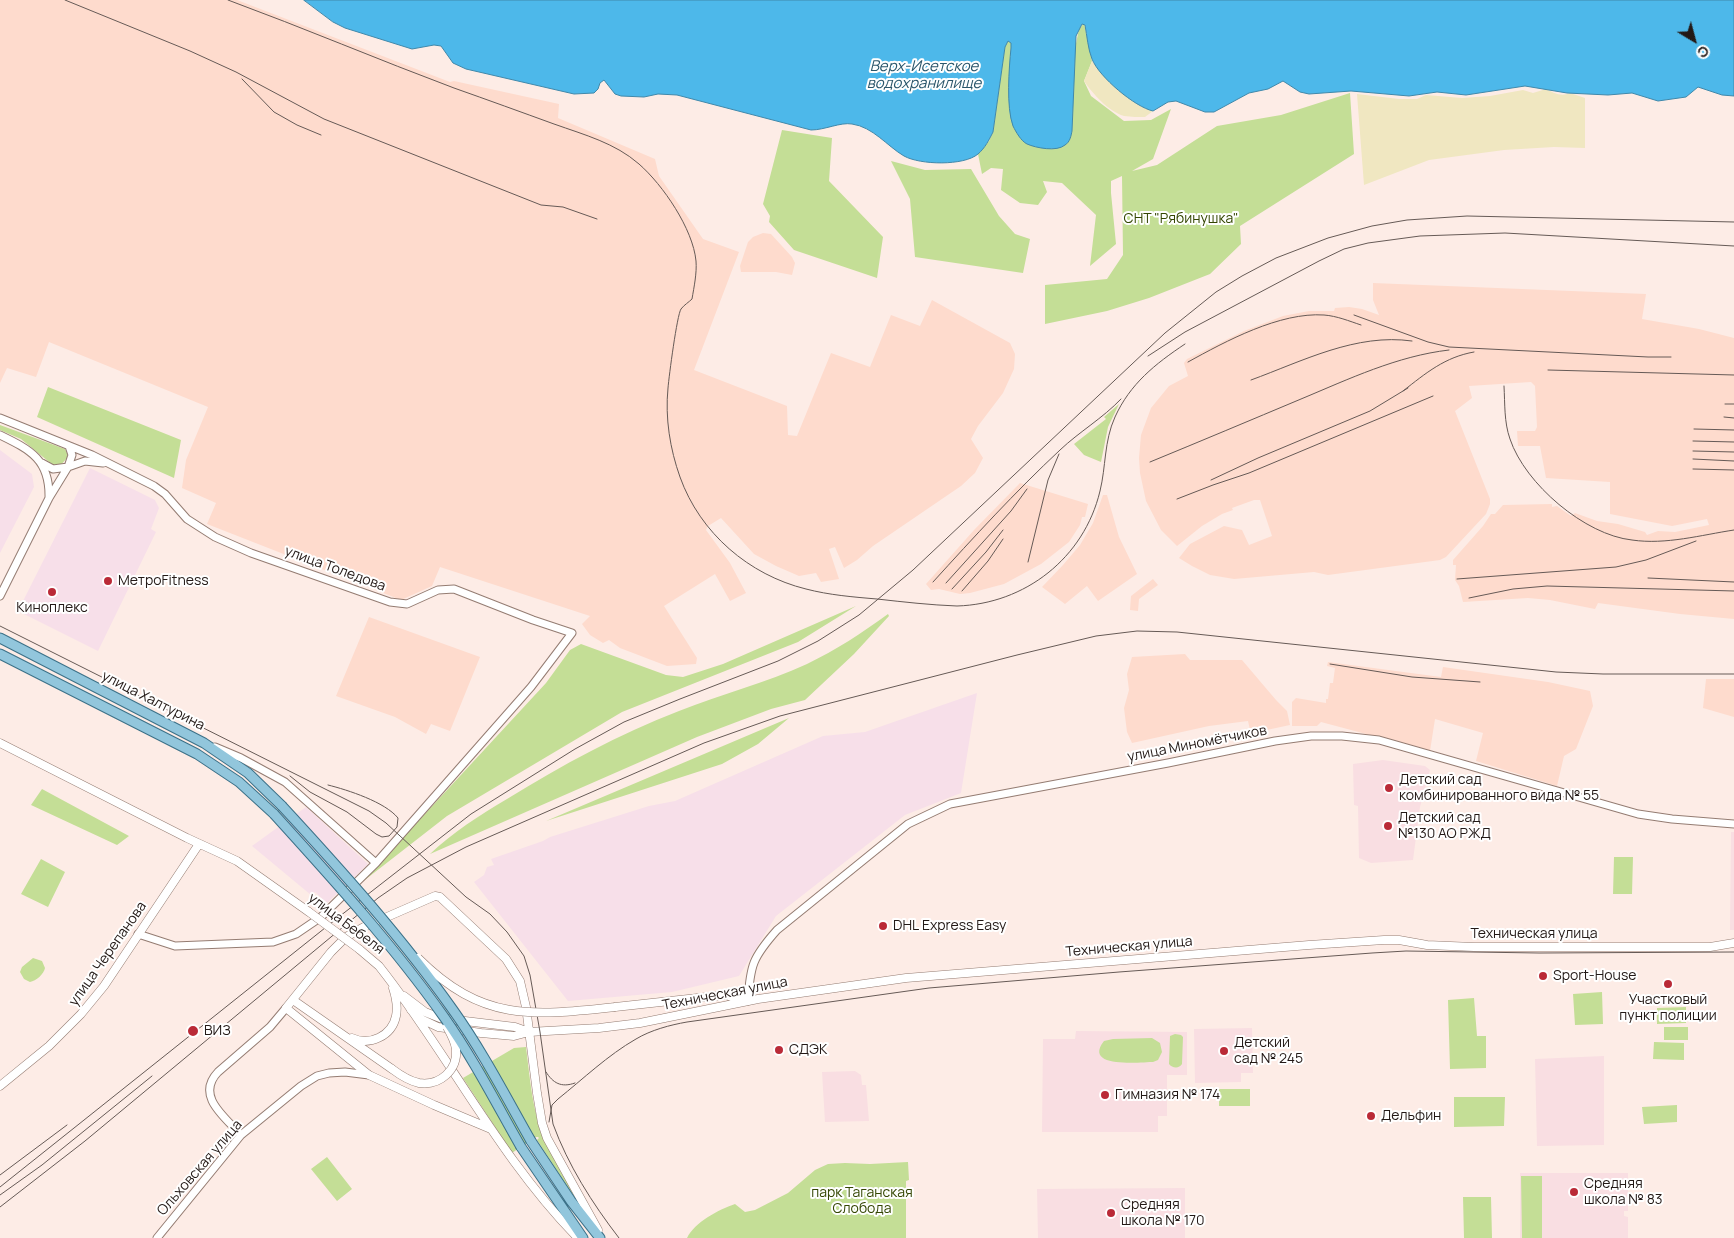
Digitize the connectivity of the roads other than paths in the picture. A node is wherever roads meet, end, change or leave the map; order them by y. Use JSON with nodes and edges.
{"nodes":[{"id":1,"x":0,"y":418,"type":"edge"},
{"id":2,"x":0,"y":435,"type":"edge"},
{"id":3,"x":69,"y":446,"type":"junction"},
{"id":4,"x":41,"y":463,"type":"junction"},
{"id":5,"x":107,"y":463,"type":"junction"},
{"id":6,"x":68,"y":467,"type":"junction"},
{"id":7,"x":49,"y":498,"type":"junction"},
{"id":8,"x":0,"y":596,"type":"edge"},
{"id":9,"x":0,"y":638,"type":"edge"},
{"id":10,"x":0,"y":654,"type":"edge"},
{"id":11,"x":0,"y":743,"type":"edge"},
{"id":12,"x":204,"y":743,"type":"junction"},
{"id":13,"x":1734,"y":824,"type":"edge"},
{"id":14,"x":199,"y":844,"type":"junction"},
{"id":15,"x":376,"y":863,"type":"junction"},
{"id":16,"x":138,"y":934,"type":"junction"},
{"id":17,"x":396,"y":937,"type":"junction"},
{"id":18,"x":1734,"y":943,"type":"edge"},
{"id":19,"x":386,"y":975,"type":"junction"},
{"id":20,"x":397,"y":989,"type":"junction"},
{"id":21,"x":293,"y":1000,"type":"junction"},
{"id":22,"x":748,"y":1001,"type":"junction"},
{"id":23,"x":434,"y":1004,"type":"junction"},
{"id":24,"x":286,"y":1008,"type":"junction"},
{"id":25,"x":411,"y":1010,"type":"junction"},
{"id":26,"x":529,"y":1032,"type":"junction"},
{"id":27,"x":343,"y":1035,"type":"junction"},
{"id":28,"x":369,"y":1075,"type":"junction"},
{"id":29,"x":0,"y":1086,"type":"edge"},
{"id":30,"x":491,"y":1129,"type":"junction"},
{"id":31,"x":242,"y":1135,"type":"junction"},
{"id":32,"x":157,"y":1238,"type":"edge"},
{"id":33,"x":578,"y":1238,"type":"edge"},
{"id":34,"x":583,"y":1238,"type":"edge"},
{"id":35,"x":601,"y":1238,"type":"edge"}],
"edges":[{"from":1,"to":3,"type":"street","name":"улица Толедова"},
{"from":2,"to":4,"type":"street"},
{"from":3,"to":5,"type":"street","name":"улица Толедова"},
{"from":3,"to":6,"type":"street"},
{"from":4,"to":6,"type":"street"},
{"from":4,"to":7,"type":"street"},
{"from":5,"to":6,"type":"street"},
{"from":5,"to":15,"type":"street","name":"улица Толедова"},
{"from":6,"to":7,"type":"street"},
{"from":7,"to":8,"type":"street"},
{"from":9,"to":12,"type":"main road","name":"улица Халтурина"},
{"from":10,"to":23,"type":"main road","name":"улица Халтурина","bridge":true},
{"from":11,"to":14,"type":"main road","name":"улица Бебеля"},
{"from":12,"to":15,"type":"street"},
{"from":12,"to":17,"type":"main road","name":"улица Халтурина","bridge":true},
{"from":13,"to":22,"type":"street","name":"улица Миномётчиков"},
{"from":14,"to":16,"type":"main road","name":"улица Черепанова"},
{"from":14,"to":19,"type":"main road","name":"улица Бебеля","bridge":true},
{"from":15,"to":16,"type":"street"},
{"from":16,"to":29,"type":"main road","name":"улица Черепанова"},
{"from":17,"to":22,"type":"main road","bridge":true},
{"from":17,"to":35,"type":"main road","name":"улица Халтурина","bridge":true},
{"from":18,"to":22,"type":"main road","name":"Техническая улица"},
{"from":19,"to":20,"type":"main road","name":"улица Бебеля"},
{"from":19,"to":27,"type":"main road"},
{"from":20,"to":25,"type":"main road","name":"улица Бебеля"},
{"from":20,"to":26,"type":"main road","name":"Техническая улица"},
{"from":21,"to":24,"type":"main road"},
{"from":21,"to":26,"type":"main road"},
{"from":21,"to":27,"type":"main road"},
{"from":22,"to":26,"type":"main road","name":"Техническая улица"},
{"from":23,"to":27,"type":"main road","bridge":true},
{"from":23,"to":34,"type":"main road","name":"улица Халтурина","bridge":true},
{"from":24,"to":28,"type":"main road"},
{"from":24,"to":31,"type":"street"},
{"from":25,"to":26,"type":"main road","name":"Техническая улица"},
{"from":25,"to":30,"type":"main road","name":"улица Бебеля"},
{"from":26,"to":35,"type":"main road"},
{"from":28,"to":30,"type":"main road"},
{"from":28,"to":31,"type":"street","name":"Ольховская улица"},
{"from":30,"to":33,"type":"main road","name":"улица Бебеля"},
{"from":31,"to":32,"type":"street","name":"Ольховская улица"}]}
